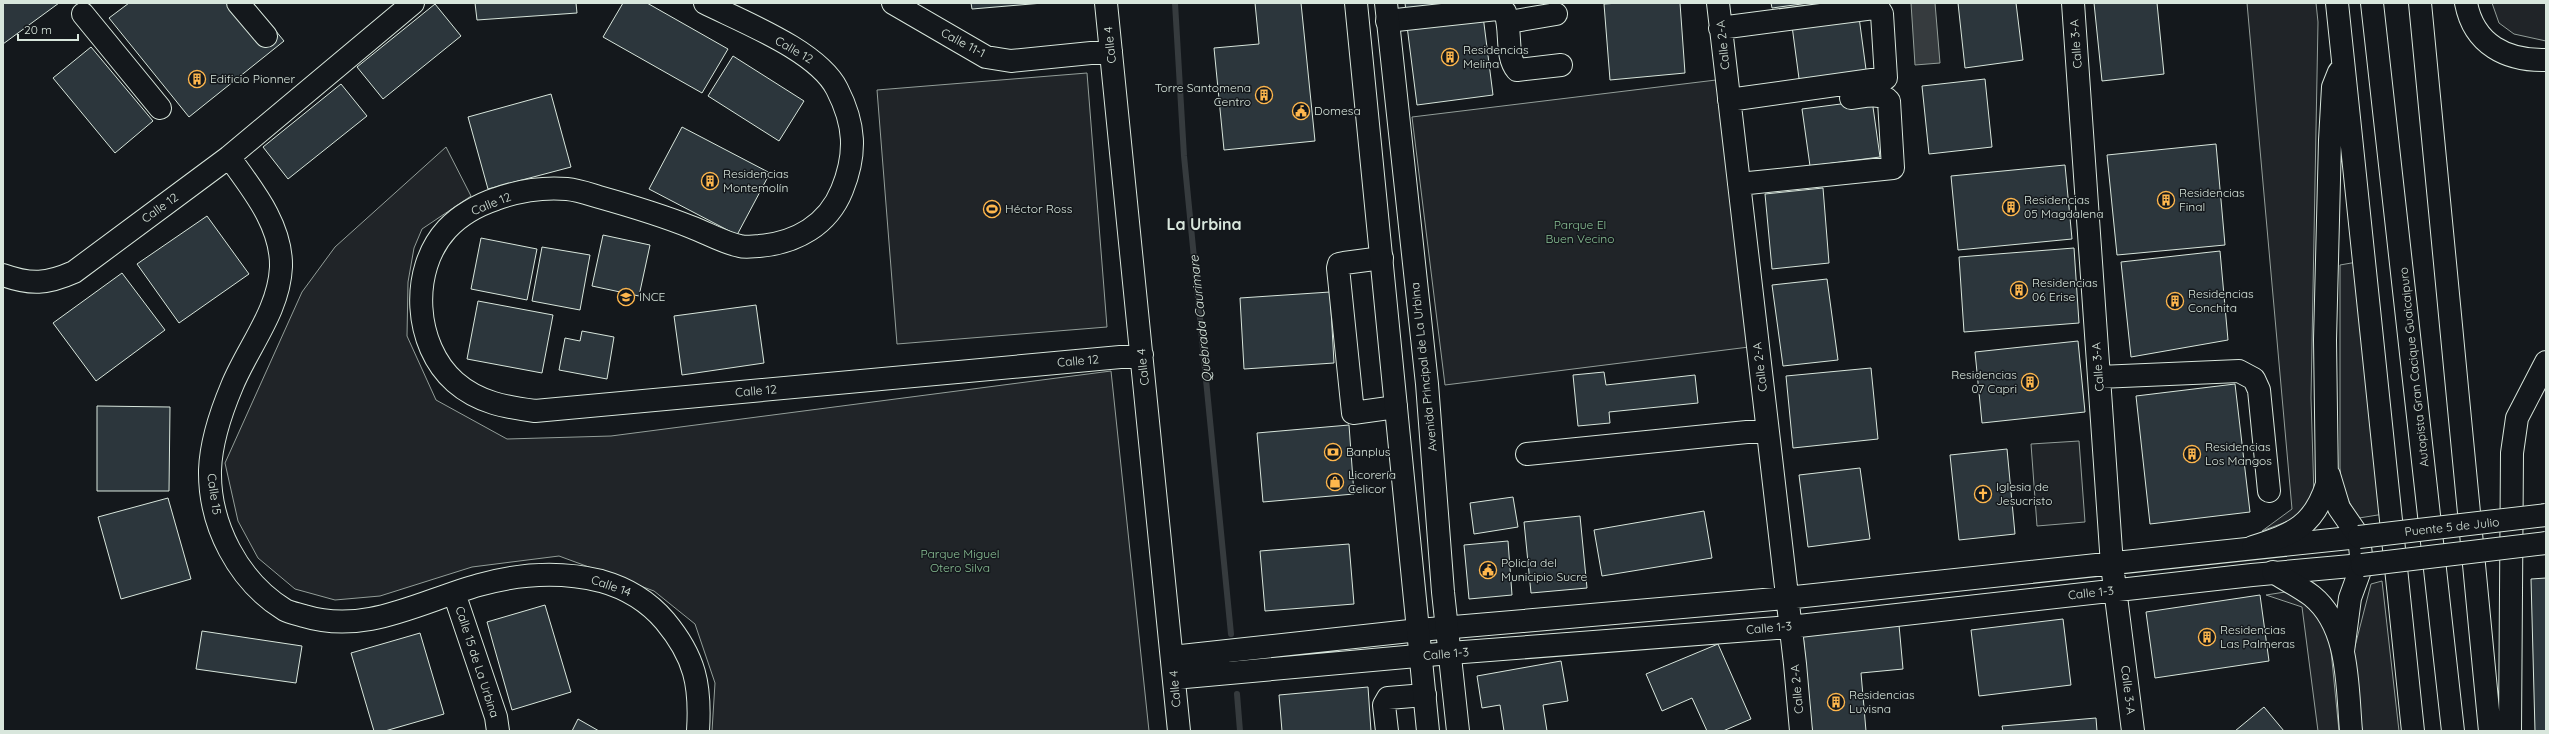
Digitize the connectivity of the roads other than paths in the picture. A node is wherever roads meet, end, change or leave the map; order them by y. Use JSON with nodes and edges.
{"nodes":[{"id":1,"x":238,"y":3,"type":"edge"},
{"id":2,"x":413,"y":3,"type":"edge"},
{"id":3,"x":706,"y":3,"type":"edge"},
{"id":4,"x":893,"y":3,"type":"edge"},
{"id":5,"x":1106,"y":3,"type":"edge"},
{"id":6,"x":1356,"y":3,"type":"edge"},
{"id":7,"x":1868,"y":3,"type":"edge"},
{"id":8,"x":2073,"y":3,"type":"edge"},
{"id":9,"x":2337,"y":3,"type":"edge"},
{"id":10,"x":2372,"y":3,"type":"edge"},
{"id":11,"x":2420,"y":3,"type":"edge"},
{"id":12,"x":2466,"y":3,"type":"edge"},
{"id":13,"x":1386,"y":12,"type":"edge"},
{"id":14,"x":86,"y":13,"type":"edge"},
{"id":15,"x":1556,"y":14,"type":"dead end"},
{"id":16,"x":1719,"y":17,"type":"edge"},
{"id":17,"x":1509,"y":22,"type":"junction"},
{"id":18,"x":266,"y":36,"type":"dead end"},
{"id":19,"x":1111,"y":51,"type":"junction"},
{"id":20,"x":2344,"y":60,"type":"junction"},
{"id":21,"x":2546,"y":60,"type":"edge"},
{"id":22,"x":1561,"y":65,"type":"dead end"},
{"id":23,"x":1730,"y":105,"type":"junction"},
{"id":24,"x":160,"y":108,"type":"dead end"},
{"id":25,"x":229,"y":157,"type":"junction"},
{"id":26,"x":1739,"y":184,"type":"junction"},
{"id":27,"x":1382,"y":258,"type":"junction"},
{"id":28,"x":3,"y":275,"type":"edge"},
{"id":29,"x":1142,"y":355,"type":"junction"},
{"id":30,"x":2546,"y":362,"type":"edge"},
{"id":31,"x":2099,"y":376,"type":"junction"},
{"id":32,"x":1396,"y":407,"type":"junction"},
{"id":33,"x":1767,"y":430,"type":"junction"},
{"id":34,"x":1528,"y":454,"type":"dead end"},
{"id":35,"x":2328,"y":468,"type":"junction"},
{"id":36,"x":2269,"y":491,"type":"dead end"},
{"id":37,"x":2546,"y":515,"type":"edge"},
{"id":38,"x":2359,"y":537,"type":"junction"},
{"id":39,"x":2546,"y":543,"type":"edge"},
{"id":40,"x":2253,"y":547,"type":"junction"},
{"id":41,"x":2362,"y":564,"type":"junction"},
{"id":42,"x":2112,"y":565,"type":"junction"},
{"id":43,"x":2273,"y":572,"type":"junction"},
{"id":44,"x":2115,"y":591,"type":"junction"},
{"id":45,"x":454,"y":593,"type":"junction"},
{"id":46,"x":1786,"y":598,"type":"junction"},
{"id":47,"x":1790,"y":627,"type":"junction"},
{"id":48,"x":1448,"y":628,"type":"junction"},
{"id":49,"x":1419,"y":630,"type":"junction"},
{"id":50,"x":2343,"y":652,"type":"junction"},
{"id":51,"x":1450,"y":653,"type":"junction"},
{"id":52,"x":1421,"y":656,"type":"junction"},
{"id":53,"x":1172,"y":657,"type":"junction"},
{"id":54,"x":1174,"y":678,"type":"junction"},
{"id":55,"x":1425,"y":695,"type":"junction"},
{"id":56,"x":498,"y":731,"type":"edge"},
{"id":57,"x":698,"y":731,"type":"edge"},
{"id":58,"x":1179,"y":731,"type":"edge"},
{"id":59,"x":1387,"y":731,"type":"edge"},
{"id":60,"x":1428,"y":731,"type":"edge"},
{"id":61,"x":1458,"y":731,"type":"edge"},
{"id":62,"x":1801,"y":731,"type":"edge"},
{"id":63,"x":2133,"y":731,"type":"edge"},
{"id":64,"x":2351,"y":731,"type":"edge"},
{"id":65,"x":2413,"y":731,"type":"edge"},
{"id":66,"x":2453,"y":731,"type":"edge"},
{"id":67,"x":2490,"y":731,"type":"edge"},
{"id":68,"x":2510,"y":731,"type":"edge"}],
"edges":[{"from":1,"to":18,"type":"main road"},
{"from":2,"to":25,"type":"main road","name":"Calle 12"},
{"from":3,"to":29,"type":"main road","name":"Calle 12"},
{"from":4,"to":19,"type":"main road","name":"Calle 11-1"},
{"from":5,"to":19,"type":"main road","name":"Calle 4"},
{"from":6,"to":27,"type":"main road"},
{"from":7,"to":16,"type":"main road"},
{"from":8,"to":31,"type":"main road","name":"Calle 3-A"},
{"from":9,"to":20,"type":"main road"},
{"from":10,"to":66,"type":"main road","name":"Autopista Gran Cacique Guaicaipuro"},
{"from":11,"to":67,"type":"main road"},
{"from":12,"to":21,"type":"main road"},
{"from":13,"to":17,"type":"main road"},
{"from":13,"to":48,"type":"main road","name":"Avenida Principal de La Urbina"},
{"from":14,"to":24,"type":"main road"},
{"from":15,"to":17,"type":"main road"},
{"from":16,"to":23,"type":"main road","name":"Calle 2-A"},
{"from":16,"to":23,"type":"main road"},
{"from":17,"to":22,"type":"main road"},
{"from":19,"to":29,"type":"main road","name":"Calle 4"},
{"from":20,"to":35,"type":"main road"},
{"from":20,"to":65,"type":"main road"},
{"from":23,"to":26,"type":"main road","name":"Calle 2-A"},
{"from":23,"to":26,"type":"main road"},
{"from":25,"to":28,"type":"main road","name":"Calle 12"},
{"from":25,"to":45,"type":"main road","name":"Calle 15"},
{"from":26,"to":33,"type":"main road","name":"Calle 2-A"},
{"from":27,"to":32,"type":"main road"},
{"from":27,"to":32,"type":"main road"},
{"from":29,"to":53,"type":"main road","name":"Calle 4"},
{"from":30,"to":68,"type":"main road"},
{"from":31,"to":36,"type":"main road"},
{"from":31,"to":42,"type":"main road","name":"Calle 3-A"},
{"from":32,"to":49,"type":"main road"},
{"from":33,"to":34,"type":"main road"},
{"from":33,"to":46,"type":"main road","name":"Calle 2-A"},
{"from":35,"to":38,"type":"main road"},
{"from":35,"to":40,"type":"main road"},
{"from":37,"to":38,"type":"main road","name":"Puente 5 de Julio","bridge":true},
{"from":38,"to":40,"type":"main road"},
{"from":38,"to":41,"type":"main road"},
{"from":39,"to":41,"type":"main road","bridge":true},
{"from":40,"to":42,"type":"main road"},
{"from":41,"to":43,"type":"main road","name":"Calle 1-3"},
{"from":41,"to":50,"type":"main road"},
{"from":42,"to":44,"type":"main road","name":"Calle 3-A"},
{"from":42,"to":46,"type":"main road"},
{"from":43,"to":44,"type":"main road","name":"Calle 1-3"},
{"from":43,"to":50,"type":"main road"},
{"from":44,"to":47,"type":"main road","name":"Calle 1-3"},
{"from":44,"to":63,"type":"main road","name":"Calle 3-A"},
{"from":45,"to":56,"type":"main road","name":"Calle 15 de La Urbina"},
{"from":45,"to":57,"type":"main road","name":"Calle 14"},
{"from":46,"to":47,"type":"main road","name":"Calle 2-A"},
{"from":46,"to":48,"type":"main road"},
{"from":47,"to":51,"type":"main road","name":"Calle 1-3"},
{"from":47,"to":62,"type":"main road","name":"Calle 2-A"},
{"from":48,"to":49,"type":"main road"},
{"from":48,"to":51,"type":"main road","name":"Avenida Principal de La Urbina"},
{"from":49,"to":52,"type":"main road"},
{"from":49,"to":53,"type":"main road"},
{"from":50,"to":64,"type":"main road"},
{"from":51,"to":52,"type":"main road","name":"Calle 1-3"},
{"from":51,"to":61,"type":"main road","name":"Avenida Principal de La Urbina"},
{"from":52,"to":54,"type":"main road","name":"Calle 1-3"},
{"from":52,"to":55,"type":"main road"},
{"from":53,"to":54,"type":"main road","name":"Calle 4"},
{"from":54,"to":58,"type":"main road","name":"Calle 4"},
{"from":55,"to":59,"type":"main road"},
{"from":55,"to":60,"type":"main road"}]}
